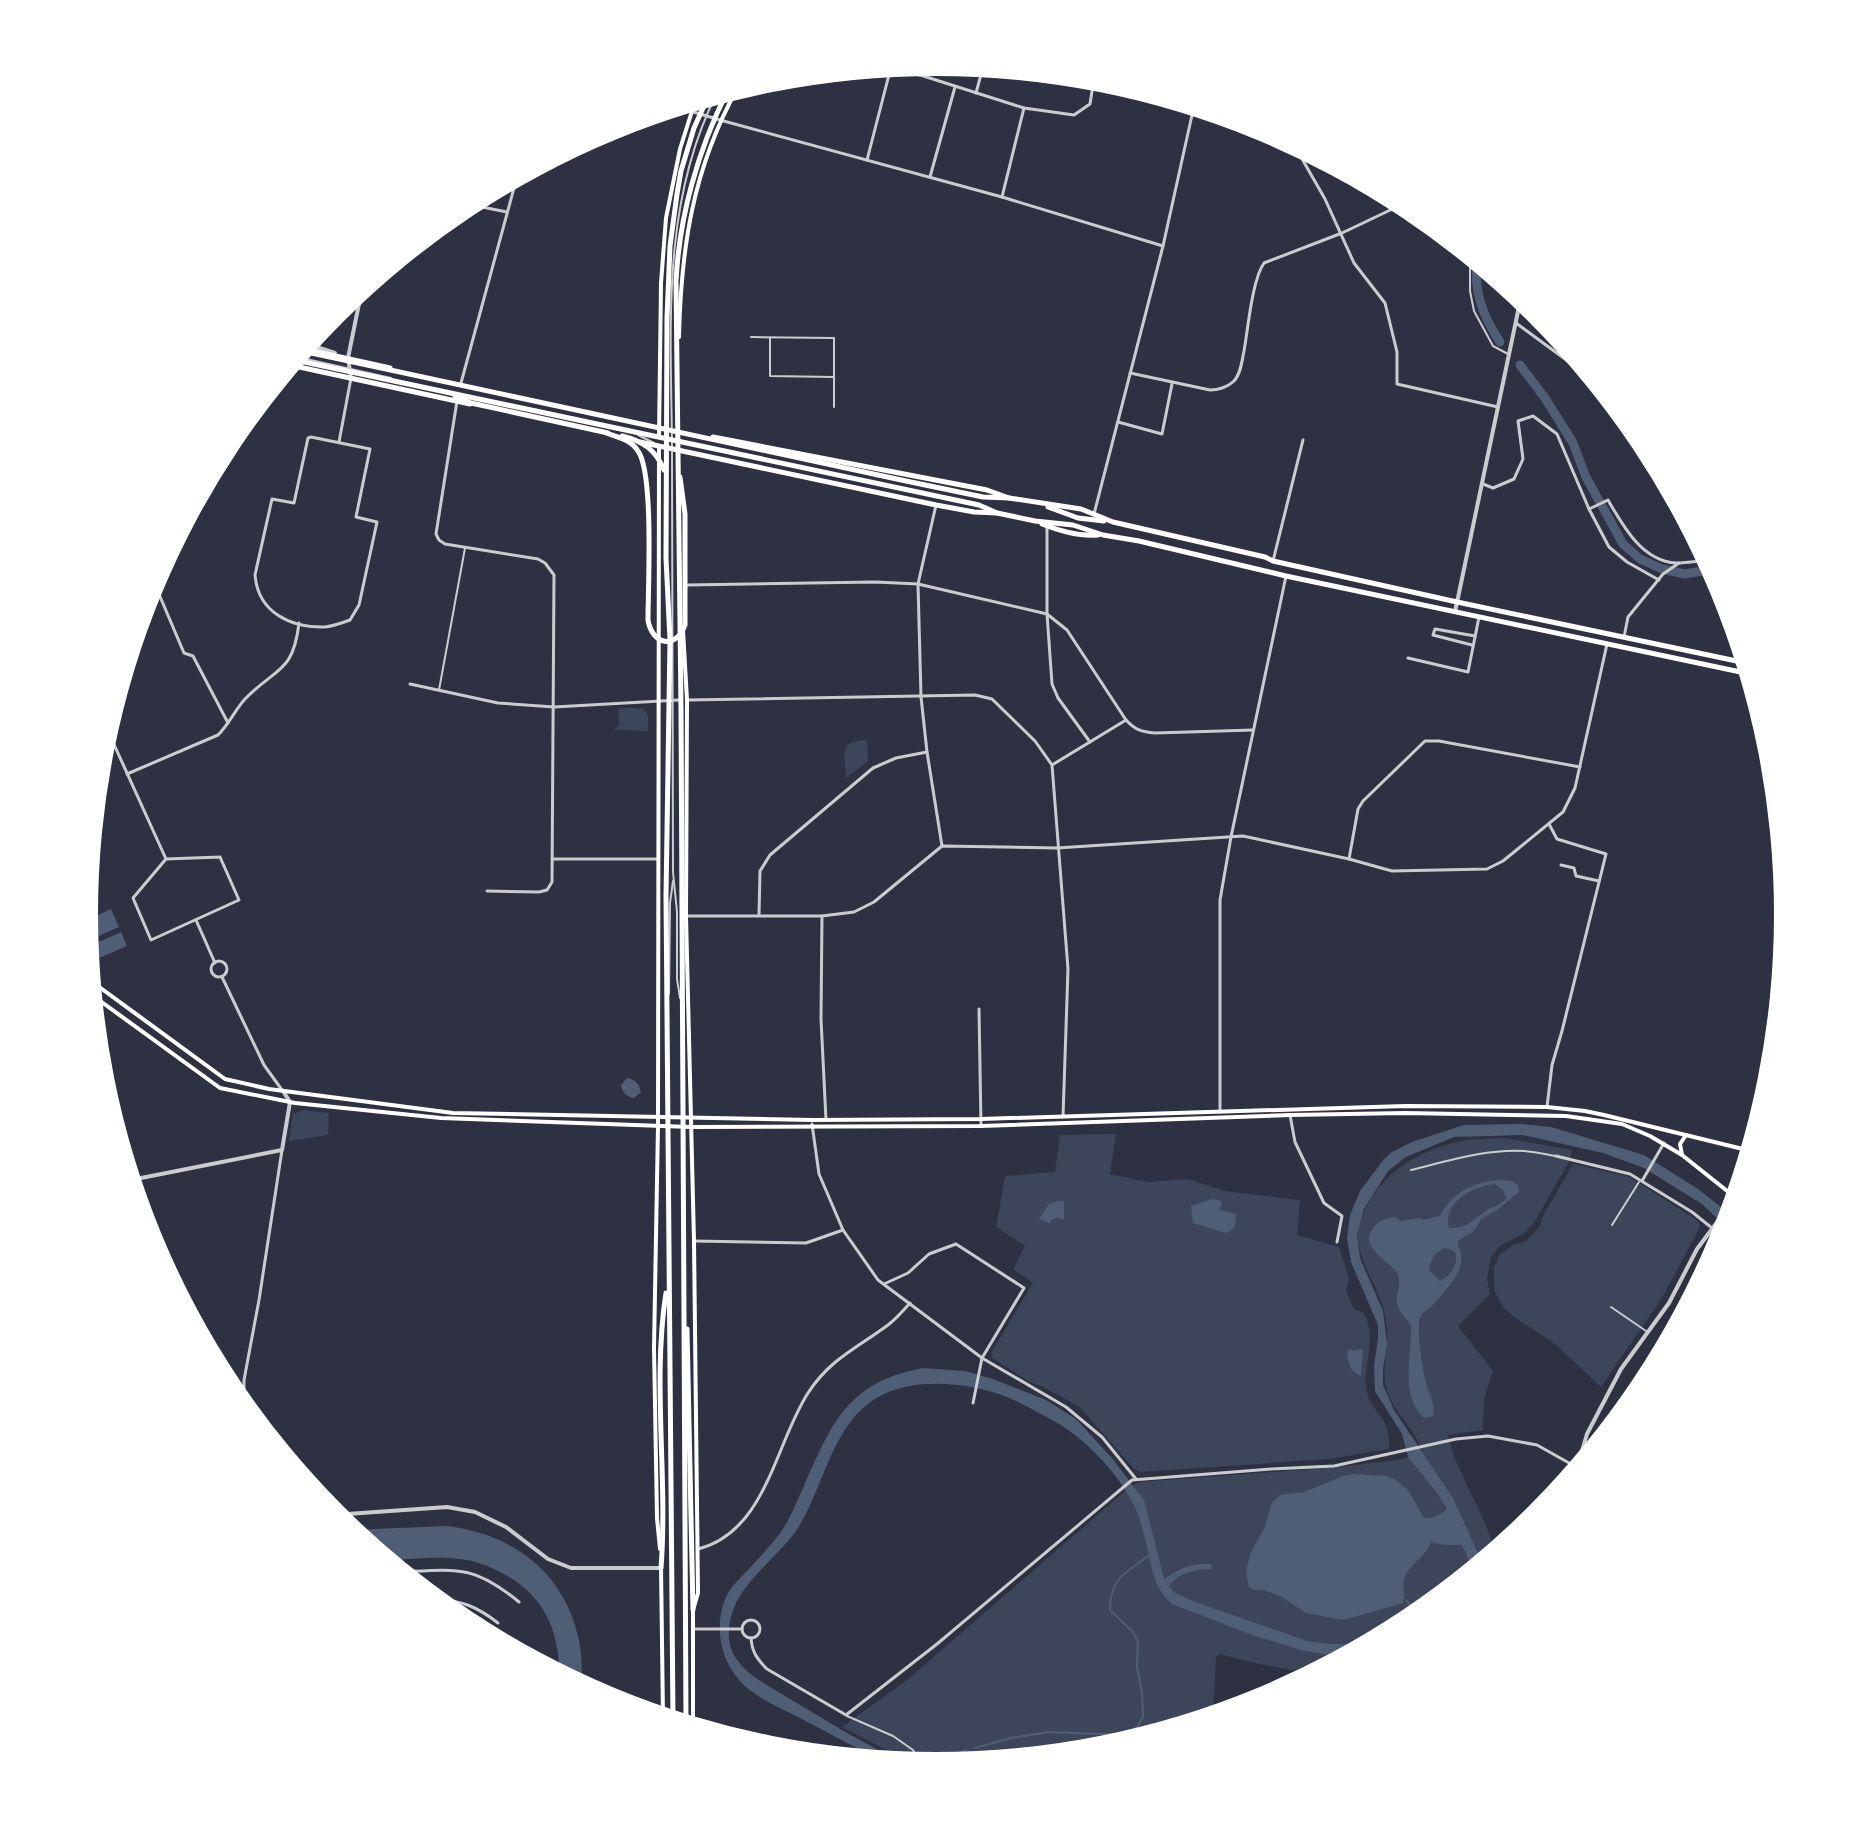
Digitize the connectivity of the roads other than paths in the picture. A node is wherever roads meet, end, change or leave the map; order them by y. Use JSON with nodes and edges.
{"nodes":[{"id":1,"x":923,"y":76,"type":"edge"},
{"id":2,"x":889,"y":78,"type":"edge"},
{"id":3,"x":980,"y":78,"type":"edge"},
{"id":4,"x":955,"y":87,"type":"junction"},
{"id":5,"x":1092,"y":91,"type":"edge"},
{"id":6,"x":976,"y":93,"type":"junction"},
{"id":7,"x":730,"y":103,"type":"edge"},
{"id":8,"x":721,"y":105,"type":"edge"},
{"id":9,"x":710,"y":108,"type":"edge"},
{"id":10,"x":1024,"y":108,"type":"junction"},
{"id":11,"x":702,"y":110,"type":"edge"},
{"id":12,"x":695,"y":112,"type":"edge"},
{"id":13,"x":691,"y":113,"type":"edge"},
{"id":14,"x":1192,"y":116,"type":"edge"},
{"id":15,"x":720,"y":120,"type":"junction"},
{"id":16,"x":867,"y":160,"type":"junction"},
{"id":17,"x":1302,"y":160,"type":"edge"},
{"id":18,"x":930,"y":177,"type":"junction"},
{"id":19,"x":513,"y":191,"type":"edge"},
{"id":20,"x":1002,"y":197,"type":"junction"},
{"id":21,"x":486,"y":208,"type":"edge"},
{"id":22,"x":1391,"y":210,"type":"edge"},
{"id":23,"x":507,"y":212,"type":"junction"},
{"id":24,"x":1342,"y":233,"type":"junction"},
{"id":25,"x":1163,"y":246,"type":"junction"},
{"id":26,"x":1471,"y":269,"type":"edge"},
{"id":27,"x":358,"y":308,"type":"edge"},
{"id":28,"x":1518,"y":311,"type":"edge"},
{"id":29,"x":1516,"y":323,"type":"junction"},
{"id":30,"x":751,"y":337,"type":"dead end"},
{"id":31,"x":770,"y":337,"type":"junction"},
{"id":32,"x":316,"y":351,"type":"edge"},
{"id":33,"x":315,"y":352,"type":"edge"},
{"id":34,"x":1509,"y":355,"type":"junction"},
{"id":35,"x":348,"y":358,"type":"junction"},
{"id":36,"x":1566,"y":359,"type":"edge"},
{"id":37,"x":307,"y":360,"type":"edge"},
{"id":38,"x":307,"y":360,"type":"edge"},
{"id":39,"x":301,"y":367,"type":"edge"},
{"id":40,"x":1130,"y":373,"type":"junction"},
{"id":41,"x":834,"y":377,"type":"junction"},
{"id":42,"x":351,"y":378,"type":"junction"},
{"id":43,"x":1172,"y":382,"type":"junction"},
{"id":44,"x":461,"y":383,"type":"junction"},
{"id":45,"x":443,"y":391,"type":"junction"},
{"id":46,"x":457,"y":401,"type":"junction"},
{"id":47,"x":672,"y":405,"type":"junction"},
{"id":48,"x":834,"y":407,"type":"dead end"},
{"id":49,"x":1498,"y":407,"type":"junction"},
{"id":50,"x":1118,"y":422,"type":"junction"},
{"id":51,"x":659,"y":427,"type":"junction"},
{"id":52,"x":679,"y":430,"type":"junction"},
{"id":53,"x":628,"y":432,"type":"junction"},
{"id":54,"x":606,"y":433,"type":"junction"},
{"id":55,"x":1303,"y":440,"type":"dead end"},
{"id":56,"x":339,"y":442,"type":"junction"},
{"id":57,"x":659,"y":446,"type":"junction"},
{"id":58,"x":678,"y":451,"type":"junction"},
{"id":59,"x":669,"y":473,"type":"junction"},
{"id":60,"x":1483,"y":484,"type":"junction"},
{"id":61,"x":1009,"y":498,"type":"junction"},
{"id":62,"x":1039,"y":504,"type":"junction"},
{"id":63,"x":936,"y":505,"type":"junction"},
{"id":64,"x":1589,"y":509,"type":"junction"},
{"id":65,"x":997,"y":513,"type":"junction"},
{"id":66,"x":1094,"y":514,"type":"junction"},
{"id":67,"x":1035,"y":521,"type":"junction"},
{"id":68,"x":1113,"y":522,"type":"junction"},
{"id":69,"x":1047,"y":526,"type":"junction"},
{"id":70,"x":1103,"y":535,"type":"junction"},
{"id":71,"x":465,"y":548,"type":"junction"},
{"id":72,"x":1273,"y":561,"type":"junction"},
{"id":73,"x":1697,"y":562,"type":"edge"},
{"id":74,"x":1677,"y":564,"type":"junction"},
{"id":75,"x":1286,"y":576,"type":"junction"},
{"id":76,"x":1659,"y":580,"type":"junction"},
{"id":77,"x":918,"y":584,"type":"junction"},
{"id":78,"x":681,"y":585,"type":"junction"},
{"id":79,"x":160,"y":597,"type":"edge"},
{"id":80,"x":1457,"y":602,"type":"junction"},
{"id":81,"x":1455,"y":612,"type":"junction"},
{"id":82,"x":1047,"y":614,"type":"junction"},
{"id":83,"x":1479,"y":617,"type":"junction"},
{"id":84,"x":299,"y":623,"type":"junction"},
{"id":85,"x":1475,"y":636,"type":"junction"},
{"id":86,"x":1624,"y":637,"type":"junction"},
{"id":87,"x":1607,"y":644,"type":"junction"},
{"id":88,"x":1473,"y":646,"type":"junction"},
{"id":89,"x":1408,"y":658,"type":"dead end"},
{"id":90,"x":1735,"y":660,"type":"edge"},
{"id":91,"x":1738,"y":672,"type":"edge"},
{"id":92,"x":410,"y":684,"type":"dead end"},
{"id":93,"x":439,"y":691,"type":"junction"},
{"id":94,"x":921,"y":697,"type":"junction"},
{"id":95,"x":659,"y":700,"type":"junction"},
{"id":96,"x":687,"y":700,"type":"junction"},
{"id":97,"x":554,"y":707,"type":"junction"},
{"id":98,"x":1126,"y":720,"type":"junction"},
{"id":99,"x":229,"y":724,"type":"junction"},
{"id":100,"x":1253,"y":730,"type":"junction"},
{"id":101,"x":1090,"y":742,"type":"junction"},
{"id":102,"x":116,"y":748,"type":"edge"},
{"id":103,"x":927,"y":752,"type":"junction"},
{"id":104,"x":1052,"y":765,"type":"junction"},
{"id":105,"x":1580,"y":767,"type":"junction"},
{"id":106,"x":127,"y":774,"type":"junction"},
{"id":107,"x":1549,"y":824,"type":"junction"},
{"id":108,"x":1231,"y":837,"type":"junction"},
{"id":109,"x":942,"y":846,"type":"junction"},
{"id":110,"x":1057,"y":848,"type":"junction"},
{"id":111,"x":166,"y":859,"type":"junction"},
{"id":112,"x":552,"y":859,"type":"junction"},
{"id":113,"x":658,"y":859,"type":"junction"},
{"id":114,"x":1349,"y":859,"type":"junction"},
{"id":115,"x":1561,"y":865,"type":"dead end"},
{"id":116,"x":673,"y":872,"type":"junction"},
{"id":117,"x":1599,"y":881,"type":"junction"},
{"id":118,"x":487,"y":891,"type":"dead end"},
{"id":119,"x":759,"y":915,"type":"junction"},
{"id":120,"x":686,"y":916,"type":"junction"},
{"id":121,"x":822,"y":916,"type":"junction"},
{"id":122,"x":196,"y":920,"type":"junction"},
{"id":123,"x":215,"y":963,"type":"junction"},
{"id":124,"x":222,"y":977,"type":"junction"},
{"id":125,"x":102,"y":989,"type":"edge"},
{"id":126,"x":104,"y":1006,"type":"edge"},
{"id":127,"x":979,"y":1009,"type":"dead end"},
{"id":128,"x":667,"y":1015,"type":"junction"},
{"id":129,"x":682,"y":1015,"type":"junction"},
{"id":130,"x":283,"y":1091,"type":"junction"},
{"id":131,"x":290,"y":1102,"type":"junction"},
{"id":132,"x":1547,"y":1107,"type":"junction"},
{"id":133,"x":1220,"y":1112,"type":"junction"},
{"id":134,"x":1290,"y":1115,"type":"junction"},
{"id":135,"x":1063,"y":1117,"type":"junction"},
{"id":136,"x":658,"y":1118,"type":"junction"},
{"id":137,"x":690,"y":1118,"type":"junction"},
{"id":138,"x":981,"y":1119,"type":"junction"},
{"id":139,"x":812,"y":1120,"type":"junction"},
{"id":140,"x":826,"y":1120,"type":"junction"},
{"id":141,"x":658,"y":1126,"type":"junction"},
{"id":142,"x":981,"y":1126,"type":"junction"},
{"id":143,"x":691,"y":1127,"type":"junction"},
{"id":144,"x":812,"y":1127,"type":"junction"},
{"id":145,"x":1686,"y":1135,"type":"junction"},
{"id":146,"x":1664,"y":1143,"type":"junction"},
{"id":147,"x":1741,"y":1148,"type":"edge"},
{"id":148,"x":282,"y":1150,"type":"junction"},
{"id":149,"x":1682,"y":1155,"type":"junction"},
{"id":150,"x":1556,"y":1156,"type":"joint"},
{"id":151,"x":1411,"y":1170,"type":"dead end"},
{"id":152,"x":141,"y":1178,"type":"edge"},
{"id":153,"x":1641,"y":1180,"type":"junction"},
{"id":154,"x":1727,"y":1190,"type":"edge"},
{"id":155,"x":1612,"y":1225,"type":"dead end"},
{"id":156,"x":1715,"y":1225,"type":"edge"},
{"id":157,"x":1712,"y":1228,"type":"junction"},
{"id":158,"x":843,"y":1230,"type":"junction"},
{"id":159,"x":694,"y":1241,"type":"junction"},
{"id":160,"x":1337,"y":1242,"type":"dead end"},
{"id":161,"x":669,"y":1276,"type":"junction"},
{"id":162,"x":684,"y":1284,"type":"junction"},
{"id":163,"x":884,"y":1284,"type":"junction"},
{"id":164,"x":910,"y":1303,"type":"junction"},
{"id":165,"x":1611,"y":1307,"type":"dead end"},
{"id":166,"x":1647,"y":1332,"type":"junction"},
{"id":167,"x":982,"y":1358,"type":"junction"},
{"id":168,"x":244,"y":1386,"type":"edge"},
{"id":169,"x":973,"y":1403,"type":"dead end"},
{"id":170,"x":1584,"y":1446,"type":"edge"},
{"id":171,"x":1569,"y":1464,"type":"edge"},
{"id":172,"x":1134,"y":1480,"type":"junction"},
{"id":173,"x":351,"y":1514,"type":"edge"},
{"id":174,"x":698,"y":1549,"type":"junction"},
{"id":175,"x":661,"y":1568,"type":"junction"},
{"id":176,"x":416,"y":1571,"type":"edge"},
{"id":177,"x":458,"y":1602,"type":"edge"},
{"id":178,"x":519,"y":1602,"type":"dead end"},
{"id":179,"x":693,"y":1610,"type":"junction"},
{"id":180,"x":498,"y":1623,"type":"dead end"},
{"id":181,"x":693,"y":1629,"type":"junction"},
{"id":182,"x":742,"y":1629,"type":"junction"},
{"id":183,"x":751,"y":1638,"type":"junction"},
{"id":184,"x":663,"y":1706,"type":"edge"},
{"id":185,"x":673,"y":1710,"type":"edge"},
{"id":186,"x":686,"y":1713,"type":"edge"},
{"id":187,"x":693,"y":1715,"type":"edge"},
{"id":188,"x":846,"y":1715,"type":"junction"},
{"id":189,"x":914,"y":1751,"type":"edge"}],
"edges":[{"from":1,"to":4,"type":"street"},
{"from":2,"to":16,"type":"street"},
{"from":3,"to":6,"type":"street"},
{"from":4,"to":6,"type":"street"},
{"from":4,"to":18,"type":"street"},
{"from":5,"to":10,"type":"street"},
{"from":6,"to":10,"type":"street"},
{"from":7,"to":15,"type":"main road"},
{"from":8,"to":58,"type":"main road"},
{"from":9,"to":47,"type":"street"},
{"from":10,"to":20,"type":"street"},
{"from":11,"to":59,"type":"main road"},
{"from":12,"to":15,"type":"street"},
{"from":13,"to":51,"type":"main road"},
{"from":14,"to":25,"type":"street"},
{"from":15,"to":16,"type":"street"},
{"from":15,"to":52,"type":"main road"},
{"from":16,"to":18,"type":"street"},
{"from":17,"to":24,"type":"street"},
{"from":18,"to":20,"type":"street"},
{"from":19,"to":23,"type":"street"},
{"from":20,"to":25,"type":"street"},
{"from":21,"to":23,"type":"street"},
{"from":22,"to":24,"type":"street"},
{"from":23,"to":44,"type":"street"},
{"from":24,"to":43,"type":"street"},
{"from":24,"to":49,"type":"street"},
{"from":25,"to":40,"type":"street"},
{"from":26,"to":34,"type":"street"},
{"from":27,"to":35,"type":"street"},
{"from":28,"to":29,"type":"street"},
{"from":29,"to":34,"type":"street"},
{"from":29,"to":36,"type":"street"},
{"from":30,"to":31,"type":"street"},
{"from":31,"to":41,"type":"street"},
{"from":31,"to":41,"type":"street"},
{"from":32,"to":35,"type":"main road"},
{"from":33,"to":61,"type":"main road"},
{"from":34,"to":49,"type":"street"},
{"from":35,"to":42,"type":"street"},
{"from":35,"to":44,"type":"main road"},
{"from":37,"to":45,"type":"main road"},
{"from":38,"to":53,"type":"street"},
{"from":39,"to":42,"type":"main road"},
{"from":40,"to":43,"type":"street"},
{"from":40,"to":50,"type":"street"},
{"from":41,"to":48,"type":"street"},
{"from":42,"to":46,"type":"main road"},
{"from":42,"to":56,"type":"street"},
{"from":43,"to":50,"type":"street"},
{"from":44,"to":51,"type":"main road"},
{"from":45,"to":54,"type":"main road"},
{"from":45,"to":65,"type":"main road"},
{"from":46,"to":57,"type":"main road"},
{"from":46,"to":71,"type":"street"},
{"from":47,"to":53,"type":"street"},
{"from":47,"to":59,"type":"street"},
{"from":49,"to":60,"type":"street"},
{"from":50,"to":66,"type":"street"},
{"from":51,"to":52,"type":"main road"},
{"from":51,"to":57,"type":"main road"},
{"from":52,"to":58,"type":"main road"},
{"from":52,"to":61,"type":"main road"},
{"from":53,"to":59,"type":"street"},
{"from":54,"to":58,"type":"main road"},
{"from":54,"to":59,"type":"main road"},
{"from":55,"to":72,"type":"street"},
{"from":56,"to":84,"type":"street"},
{"from":56,"to":84,"type":"street"},
{"from":57,"to":58,"type":"main road"},
{"from":57,"to":95,"type":"main road"},
{"from":58,"to":63,"type":"main road"},
{"from":58,"to":78,"type":"main road"},
{"from":58,"to":129,"type":"main road"},
{"from":59,"to":116,"type":"street"},
{"from":59,"to":128,"type":"main road"},
{"from":60,"to":64,"type":"street"},
{"from":60,"to":80,"type":"street"},
{"from":61,"to":62,"type":"main road"},
{"from":62,"to":66,"type":"main road"},
{"from":62,"to":68,"type":"main road"},
{"from":63,"to":65,"type":"main road"},
{"from":63,"to":77,"type":"street"},
{"from":64,"to":74,"type":"street"},
{"from":64,"to":76,"type":"street"},
{"from":65,"to":67,"type":"main road"},
{"from":66,"to":68,"type":"main road"},
{"from":67,"to":69,"type":"main road"},
{"from":67,"to":70,"type":"main road"},
{"from":68,"to":72,"type":"main road"},
{"from":69,"to":70,"type":"main road"},
{"from":69,"to":82,"type":"street"},
{"from":70,"to":75,"type":"main road"},
{"from":71,"to":93,"type":"street"},
{"from":71,"to":97,"type":"street"},
{"from":72,"to":80,"type":"main road"},
{"from":73,"to":74,"type":"street"},
{"from":74,"to":76,"type":"street"},
{"from":75,"to":81,"type":"main road"},
{"from":75,"to":100,"type":"street"},
{"from":76,"to":86,"type":"street"},
{"from":77,"to":78,"type":"street"},
{"from":77,"to":82,"type":"street"},
{"from":77,"to":94,"type":"street"},
{"from":78,"to":96,"type":"main road"},
{"from":79,"to":99,"type":"street"},
{"from":80,"to":81,"type":"street"},
{"from":80,"to":86,"type":"main road"},
{"from":81,"to":83,"type":"main road"},
{"from":82,"to":98,"type":"street"},
{"from":82,"to":101,"type":"street"},
{"from":83,"to":85,"type":"street"},
{"from":83,"to":87,"type":"main road"},
{"from":84,"to":99,"type":"street"},
{"from":85,"to":88,"type":"street"},
{"from":85,"to":88,"type":"street"},
{"from":86,"to":90,"type":"main road"},
{"from":87,"to":91,"type":"main road"},
{"from":87,"to":105,"type":"street"},
{"from":88,"to":89,"type":"street"},
{"from":92,"to":93,"type":"street"},
{"from":93,"to":97,"type":"street"},
{"from":94,"to":96,"type":"street"},
{"from":94,"to":103,"type":"street"},
{"from":94,"to":104,"type":"street"},
{"from":95,"to":96,"type":"street"},
{"from":95,"to":97,"type":"street"},
{"from":95,"to":113,"type":"main road"},
{"from":96,"to":120,"type":"main road"},
{"from":97,"to":112,"type":"street"},
{"from":98,"to":100,"type":"street"},
{"from":98,"to":101,"type":"street"},
{"from":99,"to":106,"type":"street"},
{"from":100,"to":108,"type":"street"},
{"from":101,"to":104,"type":"street"},
{"from":102,"to":106,"type":"street"},
{"from":103,"to":109,"type":"street"},
{"from":103,"to":119,"type":"street"},
{"from":104,"to":110,"type":"street"},
{"from":105,"to":107,"type":"street"},
{"from":105,"to":114,"type":"street"},
{"from":106,"to":111,"type":"street"},
{"from":107,"to":114,"type":"street"},
{"from":107,"to":117,"type":"street"},
{"from":108,"to":110,"type":"street"},
{"from":108,"to":114,"type":"street"},
{"from":108,"to":133,"type":"street"},
{"from":109,"to":110,"type":"street"},
{"from":109,"to":121,"type":"street"},
{"from":110,"to":135,"type":"street"},
{"from":111,"to":122,"type":"street"},
{"from":111,"to":122,"type":"street"},
{"from":112,"to":113,"type":"street"},
{"from":112,"to":118,"type":"street"},
{"from":113,"to":136,"type":"main road"},
{"from":115,"to":117,"type":"street"},
{"from":116,"to":128,"type":"street"},
{"from":116,"to":129,"type":"street"},
{"from":117,"to":132,"type":"street"},
{"from":119,"to":120,"type":"street"},
{"from":119,"to":121,"type":"street"},
{"from":120,"to":137,"type":"main road"},
{"from":121,"to":140,"type":"street"},
{"from":122,"to":123,"type":"street"},
{"from":123,"to":124,"type":"street"},
{"from":123,"to":124,"type":"street"},
{"from":124,"to":130,"type":"street"},
{"from":125,"to":130,"type":"main road"},
{"from":126,"to":131,"type":"main road"},
{"from":127,"to":138,"type":"street"},
{"from":128,"to":161,"type":"main road"},
{"from":129,"to":162,"type":"main road"},
{"from":130,"to":131,"type":"street"},
{"from":130,"to":136,"type":"main road"},
{"from":131,"to":141,"type":"main road"},
{"from":131,"to":148,"type":"street"},
{"from":132,"to":133,"type":"main road"},
{"from":132,"to":145,"type":"main road"},
{"from":133,"to":135,"type":"main road"},
{"from":134,"to":142,"type":"main road"},
{"from":134,"to":146,"type":"main road"},
{"from":134,"to":160,"type":"street"},
{"from":135,"to":138,"type":"main road"},
{"from":136,"to":137,"type":"main road"},
{"from":136,"to":141,"type":"main road"},
{"from":137,"to":139,"type":"main road"},
{"from":137,"to":143,"type":"main road"},
{"from":138,"to":140,"type":"main road"},
{"from":138,"to":142,"type":"street"},
{"from":139,"to":140,"type":"main road"},
{"from":139,"to":144,"type":"street"},
{"from":141,"to":143,"type":"main road"},
{"from":141,"to":175,"type":"main road"},
{"from":142,"to":144,"type":"main road"},
{"from":143,"to":144,"type":"main road"},
{"from":143,"to":159,"type":"main road"},
{"from":144,"to":158,"type":"street"},
{"from":145,"to":147,"type":"main road"},
{"from":145,"to":149,"type":"main road"},
{"from":146,"to":149,"type":"main road"},
{"from":146,"to":153,"type":"street"},
{"from":148,"to":152,"type":"street"},
{"from":148,"to":168,"type":"street"},
{"from":149,"to":154,"type":"main road"},
{"from":150,"to":151,"type":"street"},
{"from":150,"to":153,"type":"street"},
{"from":153,"to":155,"type":"street"},
{"from":153,"to":157,"type":"street"},
{"from":156,"to":157,"type":"street"},
{"from":157,"to":166,"type":"street"},
{"from":158,"to":159,"type":"street"},
{"from":158,"to":163,"type":"street"},
{"from":159,"to":174,"type":"main road"},
{"from":161,"to":175,"type":"main road"},
{"from":161,"to":185,"type":"main road"},
{"from":162,"to":179,"type":"main road"},
{"from":162,"to":186,"type":"main road"},
{"from":163,"to":164,"type":"street"},
{"from":163,"to":167,"type":"street"},
{"from":164,"to":167,"type":"street"},
{"from":164,"to":174,"type":"street"},
{"from":165,"to":166,"type":"street"},
{"from":166,"to":170,"type":"street"},
{"from":167,"to":169,"type":"street"},
{"from":167,"to":172,"type":"street"},
{"from":171,"to":172,"type":"street"},
{"from":172,"to":188,"type":"street"},
{"from":173,"to":175,"type":"street"},
{"from":174,"to":179,"type":"main road"},
{"from":175,"to":184,"type":"main road"},
{"from":176,"to":178,"type":"street"},
{"from":177,"to":180,"type":"street"},
{"from":179,"to":181,"type":"main road"},
{"from":181,"to":182,"type":"street"},
{"from":181,"to":187,"type":"main road"},
{"from":182,"to":183,"type":"street"},
{"from":182,"to":183,"type":"street"},
{"from":183,"to":188,"type":"street"},
{"from":188,"to":189,"type":"street"}]}
